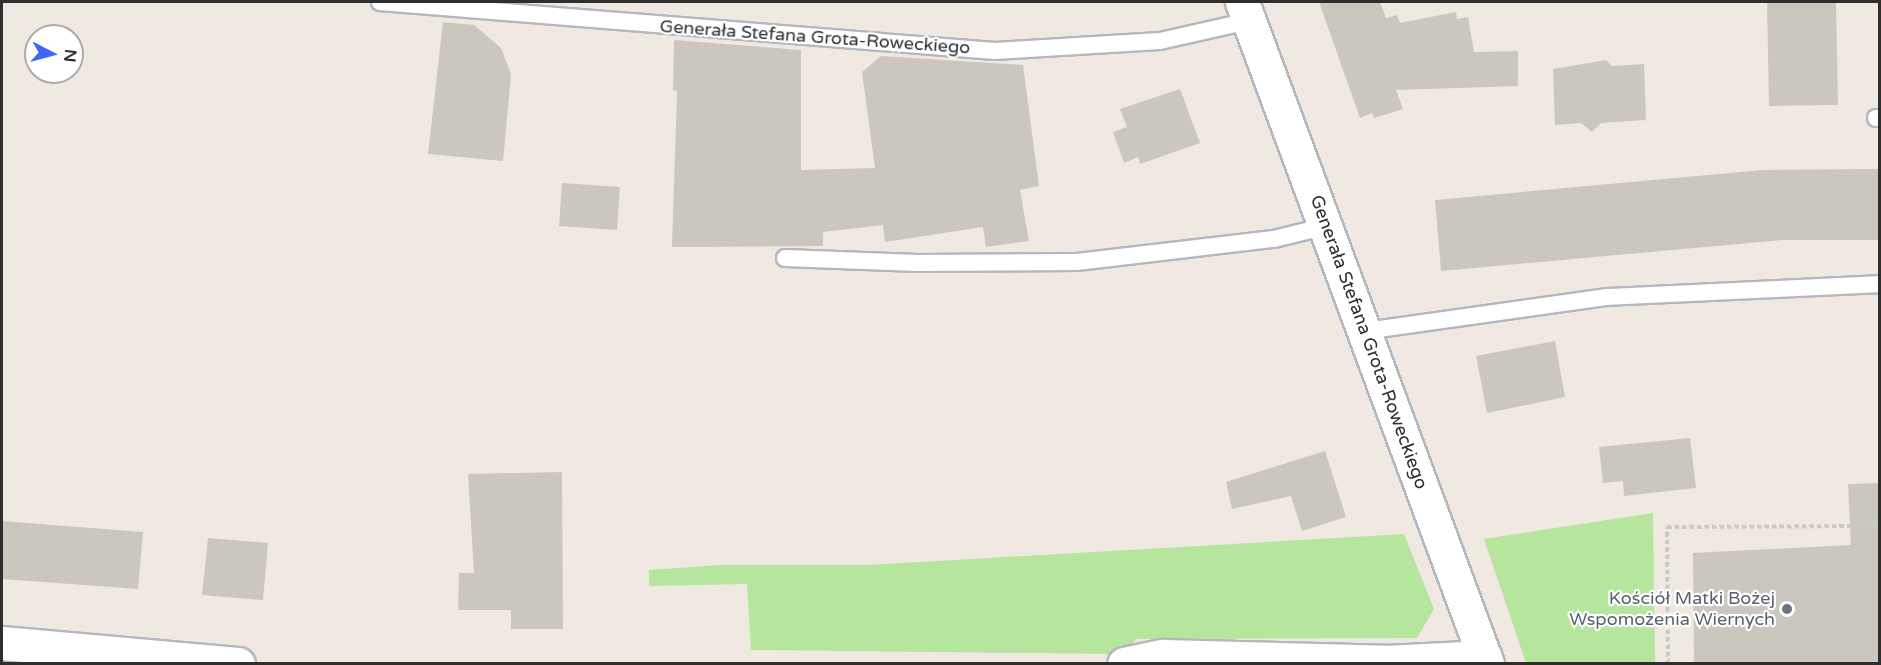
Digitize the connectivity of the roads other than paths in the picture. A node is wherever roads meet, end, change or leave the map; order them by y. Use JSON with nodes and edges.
{"nodes":[{"id":1,"x":380,"y":2,"type":"edge"},
{"id":2,"x":1246,"y":11,"type":"edge"},
{"id":3,"x":1327,"y":226,"type":"junction"},
{"id":4,"x":785,"y":258,"type":"dead end"},
{"id":5,"x":1880,"y":284,"type":"edge"},
{"id":6,"x":1365,"y":331,"type":"junction"},
{"id":7,"x":2,"y":643,"type":"edge"},
{"id":8,"x":1486,"y":660,"type":"edge"},
{"id":9,"x":238,"y":663,"type":"edge"},
{"id":10,"x":1124,"y":663,"type":"edge"}],
"edges":[{"from":1,"to":2,"type":"lane","name":"Generała Stefana Grota-Roweckiego"},
{"from":2,"to":3,"type":"street","name":"Generała Stefana Grota-Roweckiego"},
{"from":3,"to":4,"type":"lane"},
{"from":3,"to":6,"type":"street","name":"Generała Stefana Grota-Roweckiego"},
{"from":5,"to":6,"type":"lane"},
{"from":6,"to":8,"type":"street","name":"Generała Stefana Grota-Roweckiego"},
{"from":7,"to":9,"type":"street"},
{"from":8,"to":10,"type":"street"}]}
